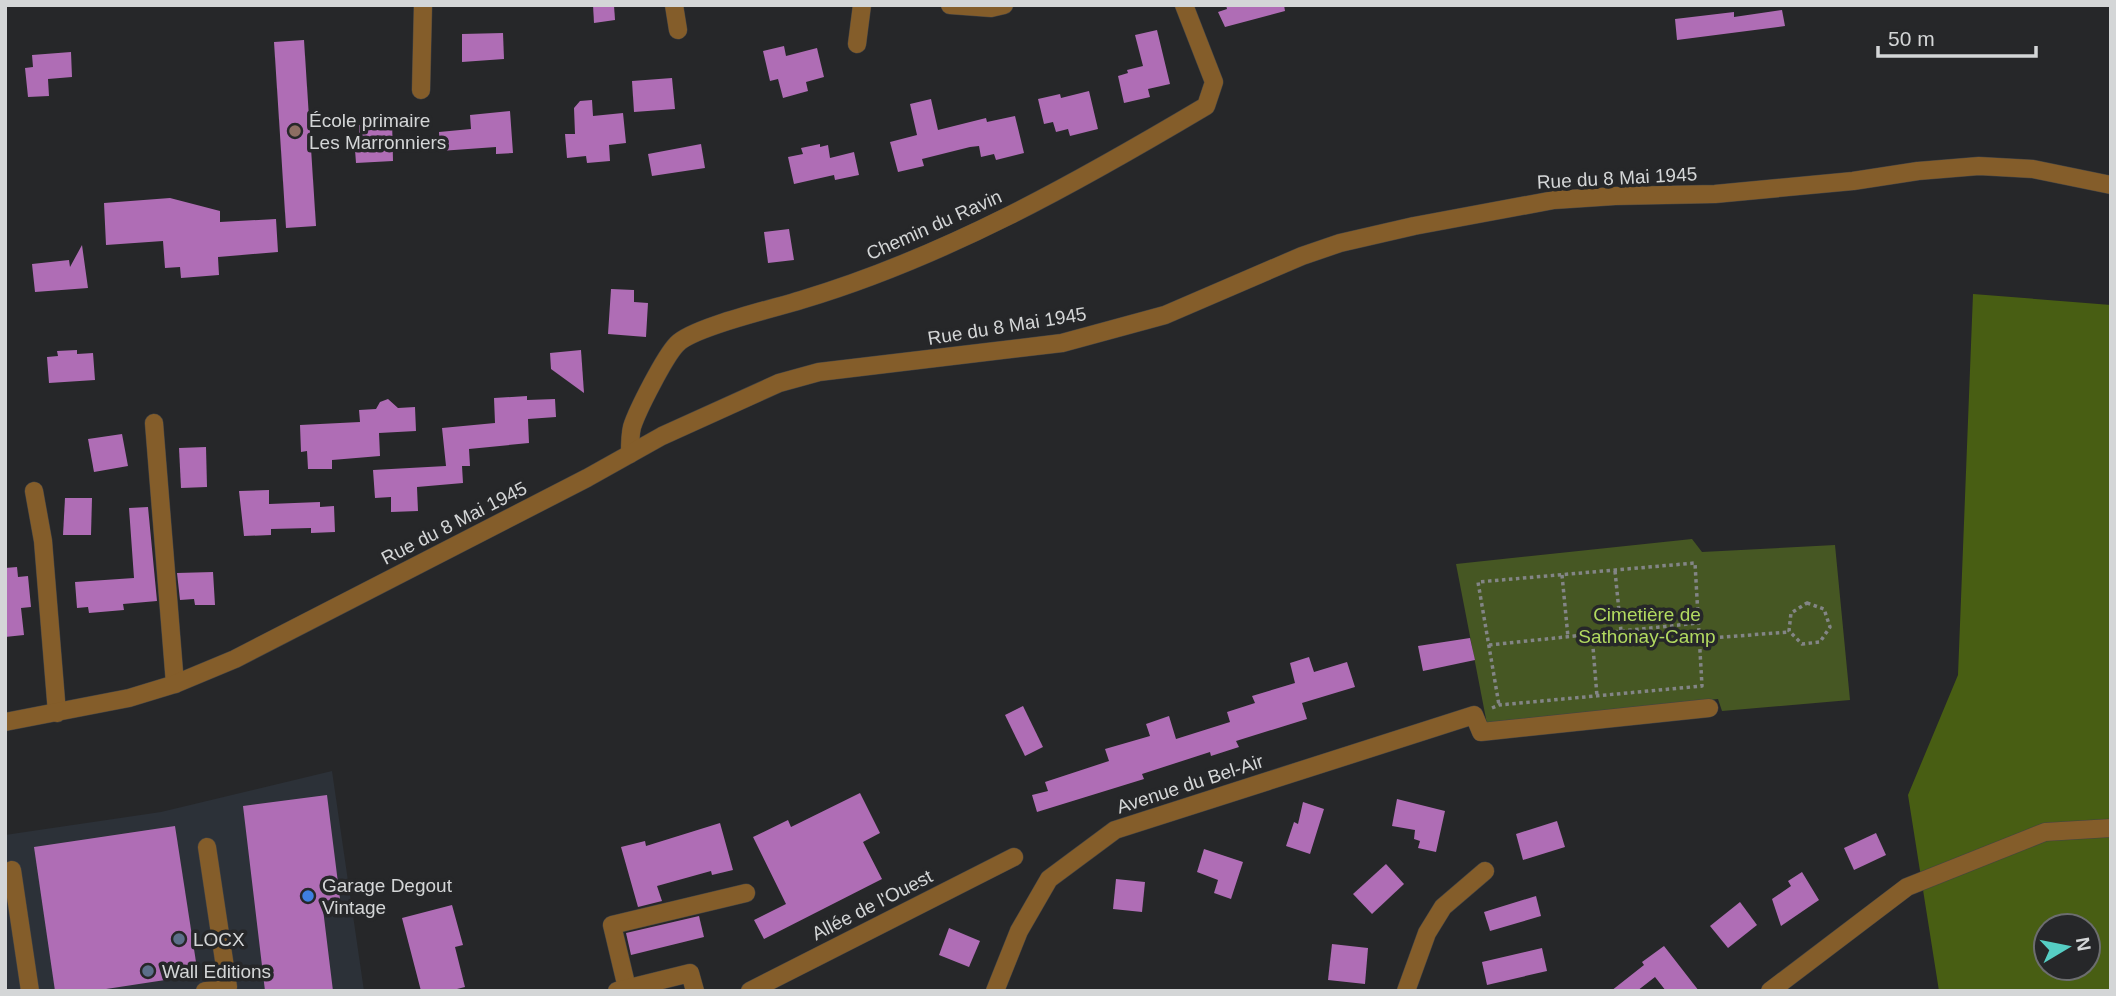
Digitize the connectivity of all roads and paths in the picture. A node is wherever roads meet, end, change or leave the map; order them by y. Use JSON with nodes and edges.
{"nodes":[{"id":1,"x":423,"y":5,"type":"edge"},
{"id":2,"x":674,"y":5,"type":"edge"},
{"id":3,"x":862,"y":5,"type":"edge"},
{"id":4,"x":950,"y":5,"type":"edge"},
{"id":5,"x":1004,"y":5,"type":"edge"},
{"id":6,"x":1184,"y":5,"type":"edge"},
{"id":7,"x":678,"y":30,"type":"dead end"},
{"id":8,"x":857,"y":44,"type":"dead end"},
{"id":9,"x":421,"y":90,"type":"dead end"},
{"id":10,"x":2111,"y":185,"type":"edge"},
{"id":11,"x":154,"y":423,"type":"dead end"},
{"id":12,"x":630,"y":454,"type":"junction"},
{"id":13,"x":34,"y":491,"type":"dead end"},
{"id":14,"x":1615,"y":570,"type":"junction"},
{"id":15,"x":1562,"y":575,"type":"junction"},
{"id":16,"x":1698,"y":623,"type":"junction"},
{"id":17,"x":1621,"y":631,"type":"junction"},
{"id":18,"x":1789,"y":631,"type":"junction"},
{"id":19,"x":1592,"y":635,"type":"junction"},
{"id":20,"x":1568,"y":637,"type":"junction"},
{"id":21,"x":1699,"y":639,"type":"junction"},
{"id":22,"x":1489,"y":645,"type":"junction"},
{"id":23,"x":175,"y":684,"type":"junction"},
{"id":24,"x":1597,"y":696,"type":"junction"},
{"id":25,"x":1499,"y":705,"type":"junction"},
{"id":26,"x":1709,"y":708,"type":"dead end"},
{"id":27,"x":57,"y":713,"type":"junction"},
{"id":28,"x":1474,"y":715,"type":"junction"},
{"id":29,"x":5,"y":722,"type":"edge"},
{"id":30,"x":2111,"y":828,"type":"edge"},
{"id":31,"x":207,"y":847,"type":"dead end"},
{"id":32,"x":1014,"y":858,"type":"dead end"},
{"id":33,"x":12,"y":870,"type":"dead end"},
{"id":34,"x":1485,"y":871,"type":"dead end"},
{"id":35,"x":746,"y":893,"type":"dead end"},
{"id":36,"x":622,"y":989,"type":"edge"},
{"id":37,"x":30,"y":991,"type":"edge"},
{"id":38,"x":205,"y":991,"type":"edge"},
{"id":39,"x":695,"y":991,"type":"edge"},
{"id":40,"x":750,"y":991,"type":"edge"},
{"id":41,"x":995,"y":991,"type":"edge"},
{"id":42,"x":1406,"y":991,"type":"edge"},
{"id":43,"x":1770,"y":991,"type":"edge"}],
"edges":[{"from":1,"to":9,"type":"street"},
{"from":2,"to":7,"type":"street"},
{"from":3,"to":8,"type":"street"},
{"from":4,"to":5,"type":"street"},
{"from":6,"to":12,"type":"street","name":"Chemin du Ravin"},
{"from":10,"to":12,"type":"street","name":"Rue du 8 Mai 1945"},
{"from":11,"to":23,"type":"street"},
{"from":12,"to":23,"type":"street","name":"Rue du 8 Mai 1945"},
{"from":13,"to":27,"type":"street"},
{"from":14,"to":15,"type":"path"},
{"from":14,"to":16,"type":"path"},
{"from":14,"to":17,"type":"path"},
{"from":15,"to":20,"type":"path"},
{"from":15,"to":22,"type":"path"},
{"from":16,"to":17,"type":"path"},
{"from":16,"to":21,"type":"path"},
{"from":17,"to":19,"type":"path"},
{"from":18,"to":18,"type":"path"},
{"from":18,"to":21,"type":"path"},
{"from":19,"to":20,"type":"path"},
{"from":19,"to":24,"type":"path"},
{"from":20,"to":22,"type":"path"},
{"from":21,"to":24,"type":"path"},
{"from":22,"to":25,"type":"path"},
{"from":23,"to":27,"type":"street","name":"Rue du 8 Mai 1945"},
{"from":24,"to":25,"type":"path"},
{"from":25,"to":28,"type":"path"},
{"from":26,"to":28,"type":"street"},
{"from":27,"to":29,"type":"street","name":"Rue du 8 Mai 1945"},
{"from":28,"to":41,"type":"street","name":"Avenue du Bel-Air"},
{"from":30,"to":43,"type":"street"},
{"from":31,"to":38,"type":"street"},
{"from":32,"to":40,"type":"street","name":"Allée de l'Ouest"},
{"from":33,"to":37,"type":"street"},
{"from":34,"to":42,"type":"street"},
{"from":35,"to":36,"type":"street"},
{"from":36,"to":39,"type":"street"}]}
